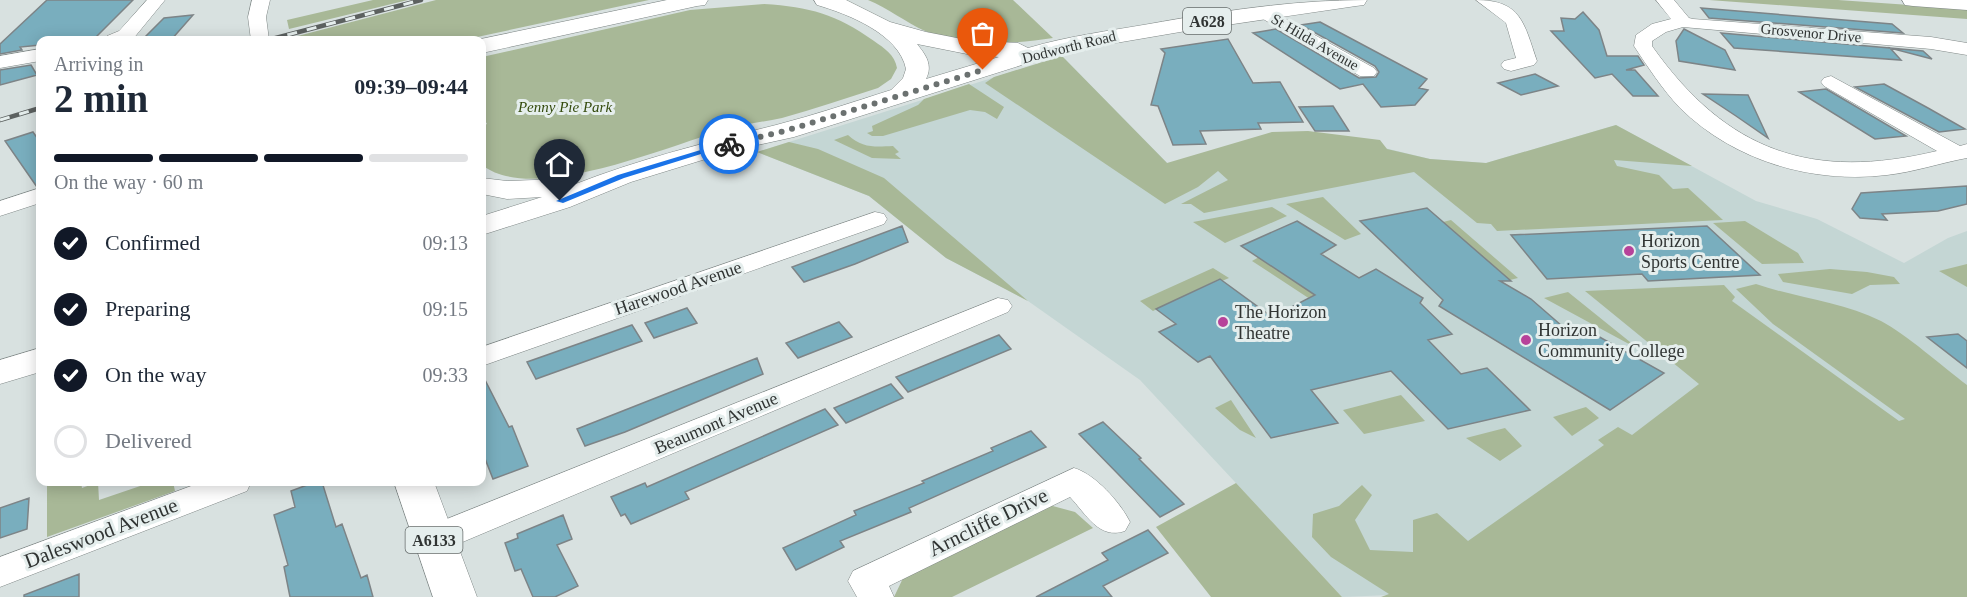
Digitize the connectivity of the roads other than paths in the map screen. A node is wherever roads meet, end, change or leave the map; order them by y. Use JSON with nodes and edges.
{"nodes":[{"id":1,"x":156,"y":0,"type":"edge"},
{"id":2,"x":261,"y":0,"type":"edge"},
{"id":3,"x":697,"y":0,"type":"edge"},
{"id":4,"x":825,"y":0,"type":"edge"},
{"id":5,"x":1356,"y":0,"type":"edge"},
{"id":6,"x":1485,"y":0,"type":"edge"},
{"id":7,"x":1665,"y":0,"type":"edge"},
{"id":8,"x":1913,"y":0,"type":"edge"},
{"id":9,"x":1967,"y":3,"type":"edge"},
{"id":10,"x":1264,"y":12,"type":"junction"},
{"id":11,"x":1683,"y":22,"type":"junction"},
{"id":12,"x":885,"y":27,"type":"junction"},
{"id":13,"x":259,"y":34,"type":"edge"},
{"id":14,"x":124,"y":36,"type":"edge"},
{"id":15,"x":486,"y":45,"type":"edge"},
{"id":16,"x":1059,"y":46,"type":"junction"},
{"id":17,"x":1967,"y":50,"type":"edge"},
{"id":18,"x":36,"y":56,"type":"edge"},
{"id":19,"x":0,"y":62,"type":"edge"},
{"id":20,"x":1511,"y":65,"type":"dead end"},
{"id":21,"x":1367,"y":72,"type":"dead end"},
{"id":22,"x":1846,"y":87,"type":"dead end"},
{"id":23,"x":900,"y":95,"type":"junction"},
{"id":24,"x":1962,"y":152,"type":"edge"},
{"id":25,"x":621,"y":176,"type":"junction"},
{"id":26,"x":0,"y":184,"type":"edge"},
{"id":27,"x":486,"y":186,"type":"edge"},
{"id":28,"x":36,"y":196,"type":"edge"},
{"id":29,"x":7,"y":207,"type":"edge"},
{"id":30,"x":875,"y":219,"type":"dead end"},
{"id":31,"x":486,"y":224,"type":"edge"},
{"id":32,"x":998,"y":306,"type":"dead end"},
{"id":33,"x":486,"y":356,"type":"edge"},
{"id":34,"x":36,"y":361,"type":"edge"},
{"id":35,"x":0,"y":372,"type":"edge"},
{"id":36,"x":225,"y":486,"type":"edge"},
{"id":37,"x":415,"y":486,"type":"edge"},
{"id":38,"x":1113,"y":522,"type":"dead end"},
{"id":39,"x":434,"y":539,"type":"junction"},
{"id":40,"x":0,"y":572,"type":"edge"},
{"id":41,"x":455,"y":597,"type":"edge"},
{"id":42,"x":876,"y":597,"type":"edge"}],
"edges":[{"from":1,"to":14,"type":"street"},
{"from":2,"to":13,"type":"street"},
{"from":3,"to":15,"type":"highway"},
{"from":4,"to":12,"type":"highway","number":"A628"},
{"from":5,"to":10,"type":"highway","name":"Dodworth Road","number":"A628"},
{"from":6,"to":20,"type":"street"},
{"from":7,"to":11,"type":"street"},
{"from":8,"to":9,"type":"highway"},
{"from":10,"to":16,"type":"highway","name":"Dodworth Road","number":"A628"},
{"from":10,"to":21,"type":"street","name":"St Hilda Avenue"},
{"from":11,"to":17,"type":"street","name":"Grosvenor Drive"},
{"from":11,"to":24,"type":"street"},
{"from":12,"to":16,"type":"highway","number":"A628"},
{"from":12,"to":23,"type":"highway","number":"A628"},
{"from":16,"to":23,"type":"highway","name":"Dodworth Road","number":"A628"},
{"from":18,"to":19,"type":"street"},
{"from":22,"to":24,"type":"street"},
{"from":23,"to":25,"type":"highway","name":"Dodworth Road","number":"A628"},
{"from":25,"to":27,"type":"highway","number":"A628"},
{"from":25,"to":31,"type":"highway","name":"Dodworth Road","number":"A628"},
{"from":26,"to":29,"type":"street"},
{"from":28,"to":29,"type":"street"},
{"from":30,"to":33,"type":"street","name":"Harewood Avenue"},
{"from":32,"to":39,"type":"street","name":"Beaumont Avenue"},
{"from":34,"to":35,"type":"highway"},
{"from":36,"to":40,"type":"street","name":"Daleswood Avenue"},
{"from":37,"to":39,"type":"highway","number":"A6133"},
{"from":38,"to":42,"type":"street","name":"Arncliffe Drive"},
{"from":39,"to":41,"type":"highway","number":"A6133"}]}
